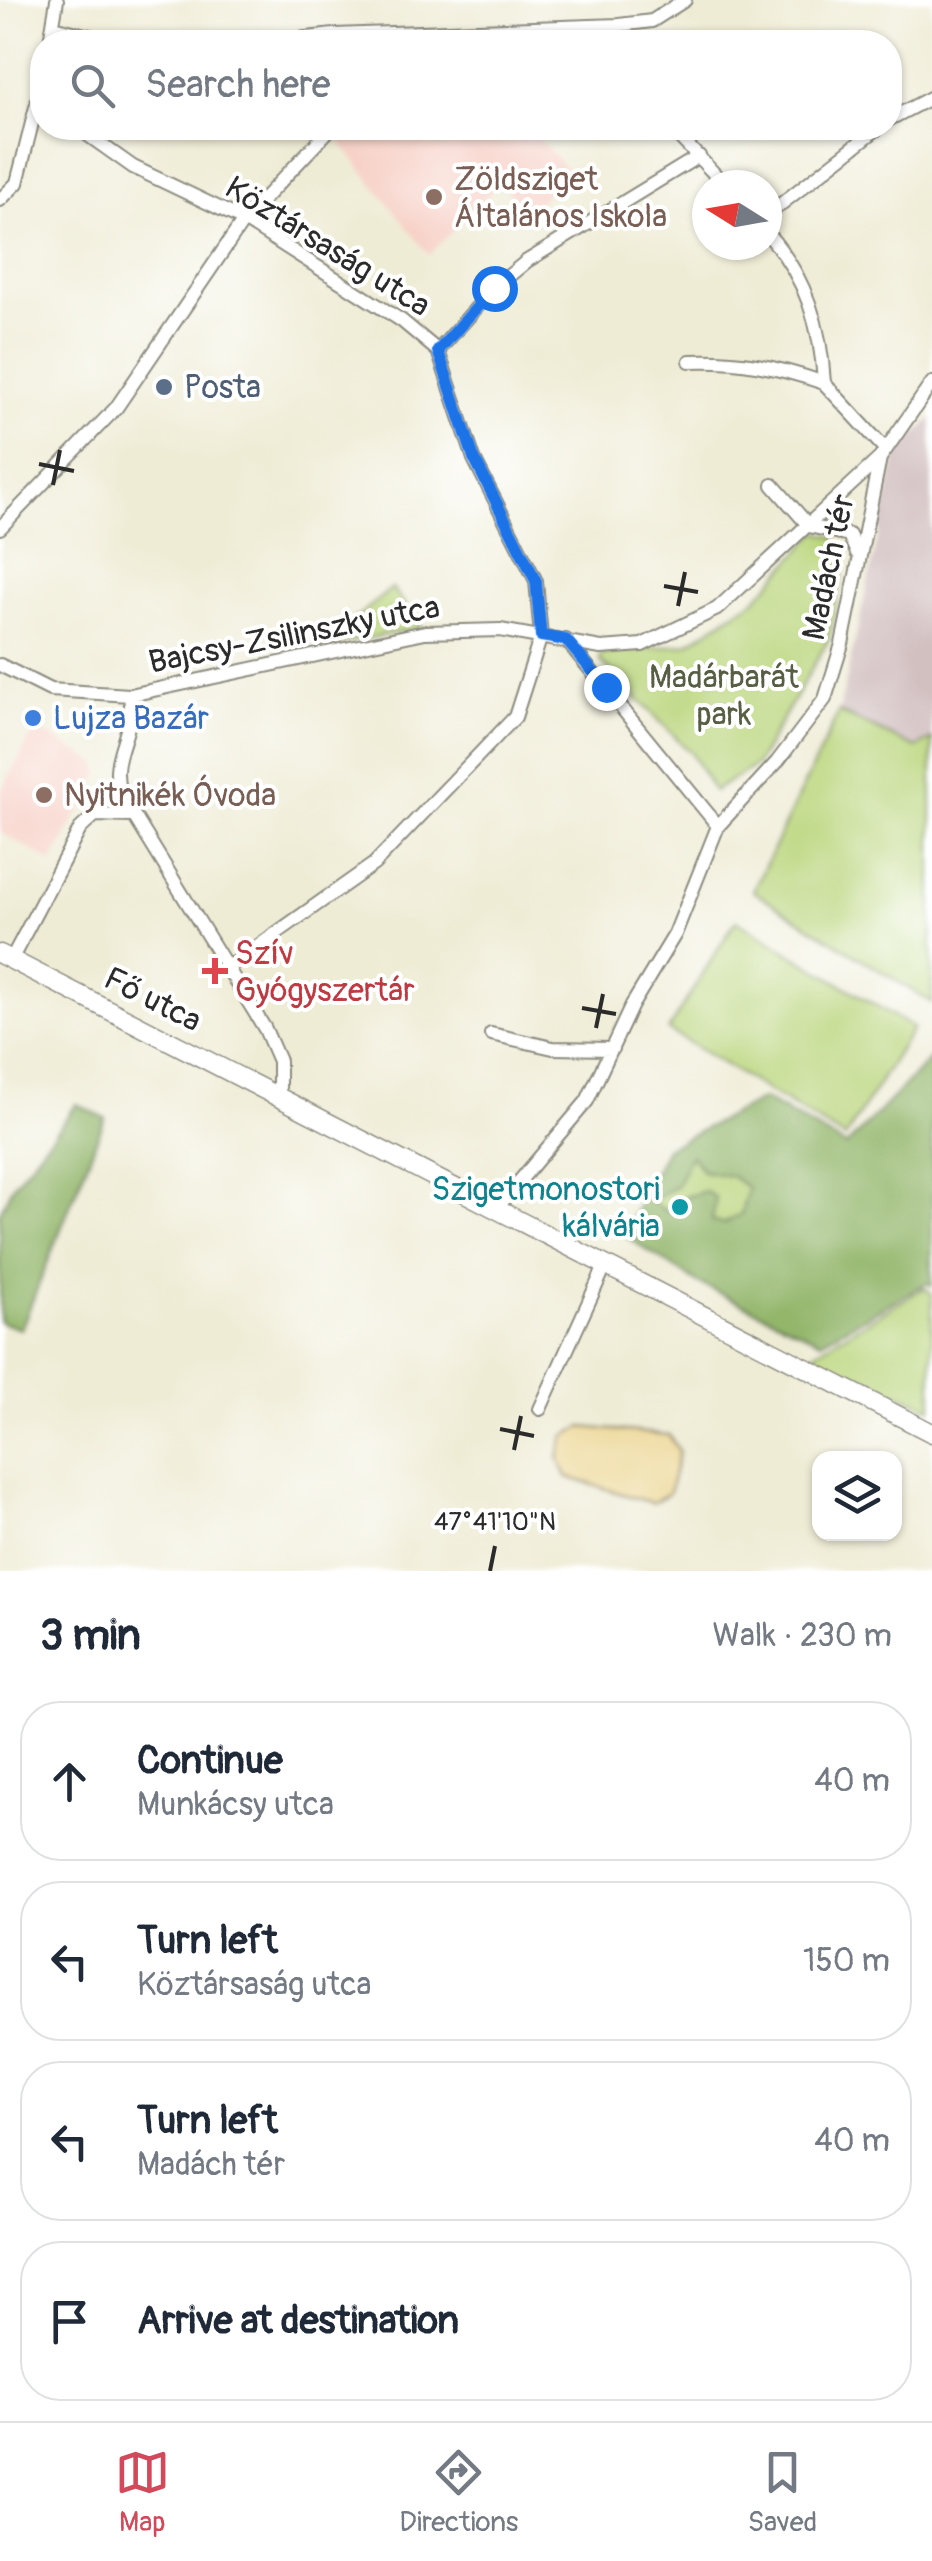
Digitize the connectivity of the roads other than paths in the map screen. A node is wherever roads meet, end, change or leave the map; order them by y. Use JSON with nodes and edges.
{"nodes":[{"id":1,"x":57,"y":0,"type":"edge"},
{"id":2,"x":685,"y":0,"type":"edge"},
{"id":3,"x":619,"y":25,"type":"junction"},
{"id":4,"x":52,"y":27,"type":"junction"},
{"id":5,"x":52,"y":30,"type":"edge"},
{"id":6,"x":64,"y":30,"type":"edge"},
{"id":7,"x":542,"y":30,"type":"edge"},
{"id":8,"x":620,"y":30,"type":"edge"},
{"id":9,"x":932,"y":96,"type":"edge"},
{"id":10,"x":902,"y":112,"type":"edge"},
{"id":11,"x":31,"y":140,"type":"edge"},
{"id":12,"x":95,"y":140,"type":"edge"},
{"id":13,"x":321,"y":140,"type":"edge"},
{"id":14,"x":683,"y":140,"type":"edge"},
{"id":15,"x":863,"y":140,"type":"edge"},
{"id":16,"x":699,"y":156,"type":"junction"},
{"id":17,"x":712,"y":170,"type":"edge"},
{"id":18,"x":0,"y":200,"type":"edge"},
{"id":19,"x":782,"y":203,"type":"edge"},
{"id":20,"x":244,"y":220,"type":"junction"},
{"id":21,"x":782,"y":256,"type":"edge"},
{"id":22,"x":438,"y":351,"type":"junction"},
{"id":23,"x":690,"y":361,"type":"dead end"},
{"id":24,"x":824,"y":383,"type":"junction"},
{"id":25,"x":932,"y":383,"type":"edge"},
{"id":26,"x":882,"y":454,"type":"junction"},
{"id":27,"x":773,"y":485,"type":"dead end"},
{"id":28,"x":808,"y":526,"type":"junction"},
{"id":29,"x":0,"y":528,"type":"edge"},
{"id":30,"x":857,"y":553,"type":"junction"},
{"id":31,"x":541,"y":636,"type":"junction"},
{"id":32,"x":566,"y":640,"type":"junction"},
{"id":33,"x":0,"y":664,"type":"edge"},
{"id":34,"x":130,"y":696,"type":"junction"},
{"id":35,"x":133,"y":816,"type":"junction"},
{"id":36,"x":718,"y":826,"type":"junction"},
{"id":37,"x":5,"y":957,"type":"edge"},
{"id":38,"x":230,"y":966,"type":"junction"},
{"id":39,"x":492,"y":1034,"type":"dead end"},
{"id":40,"x":612,"y":1049,"type":"junction"},
{"id":41,"x":279,"y":1096,"type":"junction"},
{"id":42,"x":497,"y":1208,"type":"junction"},
{"id":43,"x":606,"y":1264,"type":"junction"},
{"id":44,"x":540,"y":1410,"type":"dead end"},
{"id":45,"x":932,"y":1433,"type":"edge"}],
"edges":[{"from":1,"to":4,"type":"street"},
{"from":2,"to":3,"type":"street"},
{"from":3,"to":7,"type":"street"},
{"from":3,"to":8,"type":"street"},
{"from":4,"to":5,"type":"street"},
{"from":4,"to":6,"type":"street"},
{"from":9,"to":10,"type":"street"},
{"from":11,"to":18,"type":"street"},
{"from":12,"to":20,"type":"street","name":"Köztársaság utca"},
{"from":13,"to":20,"type":"street"},
{"from":14,"to":16,"type":"street"},
{"from":15,"to":19,"type":"street"},
{"from":16,"to":17,"type":"street"},
{"from":16,"to":22,"type":"street"},
{"from":20,"to":22,"type":"street","name":"Köztársaság utca"},
{"from":20,"to":29,"type":"street"},
{"from":21,"to":24,"type":"street"},
{"from":22,"to":31,"type":"street","name":"Köztársaság utca"},
{"from":23,"to":24,"type":"street"},
{"from":24,"to":26,"type":"street"},
{"from":25,"to":26,"type":"street"},
{"from":26,"to":28,"type":"street","name":"Bajcsy-Zsilinszky utca"},
{"from":26,"to":30,"type":"street","name":"Madách tér"},
{"from":27,"to":28,"type":"street"},
{"from":28,"to":30,"type":"street"},
{"from":28,"to":32,"type":"street","name":"Bajcsy-Zsilinszky utca"},
{"from":30,"to":36,"type":"street","name":"Madách tér"},
{"from":31,"to":32,"type":"street","name":"Bajcsy-Zsilinszky utca"},
{"from":31,"to":34,"type":"street","name":"Bajcsy-Zsilinszky utca"},
{"from":31,"to":38,"type":"street"},
{"from":32,"to":36,"type":"street"},
{"from":33,"to":34,"type":"street","name":"Bajcsy-Zsilinszky utca"},
{"from":34,"to":35,"type":"street"},
{"from":35,"to":37,"type":"street"},
{"from":35,"to":38,"type":"street"},
{"from":36,"to":40,"type":"street"},
{"from":37,"to":41,"type":"main road","name":"Fő utca"},
{"from":38,"to":41,"type":"street"},
{"from":39,"to":40,"type":"street"},
{"from":40,"to":42,"type":"street"},
{"from":41,"to":42,"type":"main road","name":"Fő utca"},
{"from":42,"to":43,"type":"main road","name":"Fő utca"},
{"from":43,"to":44,"type":"street"},
{"from":43,"to":45,"type":"main road","name":"Fő utca"}]}
